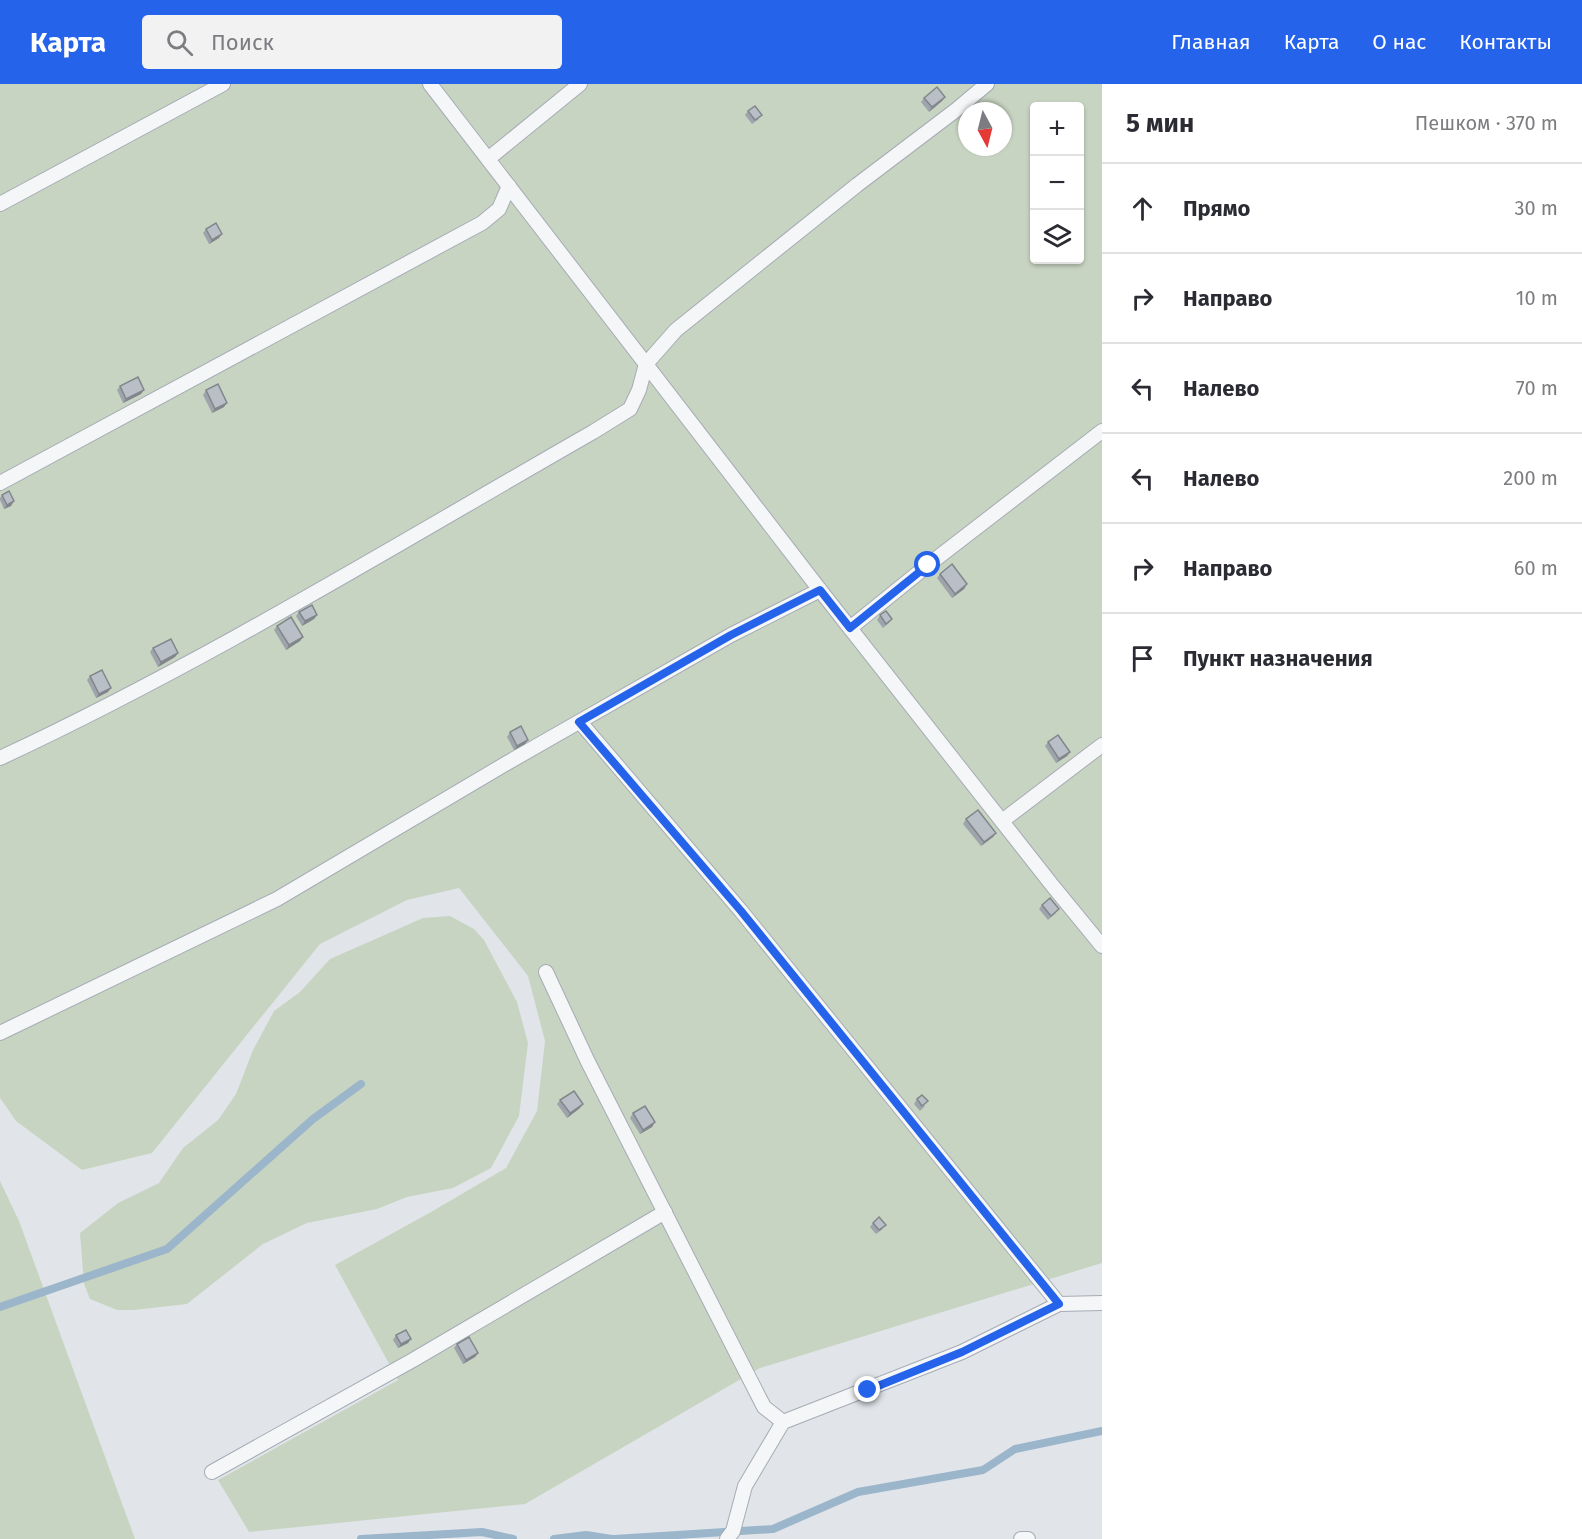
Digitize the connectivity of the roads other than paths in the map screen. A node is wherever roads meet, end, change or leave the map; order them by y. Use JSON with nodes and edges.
{"nodes":[{"id":1,"x":223,"y":84,"type":"edge"},
{"id":2,"x":430,"y":84,"type":"edge"},
{"id":3,"x":580,"y":84,"type":"edge"},
{"id":4,"x":987,"y":84,"type":"edge"},
{"id":5,"x":488,"y":159,"type":"junction"},
{"id":6,"x":509,"y":186,"type":"junction"},
{"id":7,"x":0,"y":204,"type":"edge"},
{"id":8,"x":646,"y":363,"type":"junction"},
{"id":9,"x":1102,"y":432,"type":"edge"},
{"id":10,"x":0,"y":483,"type":"edge"},
{"id":11,"x":820,"y":590,"type":"junction"},
{"id":12,"x":850,"y":628,"type":"junction"},
{"id":13,"x":579,"y":722,"type":"junction"},
{"id":14,"x":1102,"y":745,"type":"edge"},
{"id":15,"x":0,"y":758,"type":"edge"},
{"id":16,"x":1002,"y":821,"type":"junction"},
{"id":17,"x":1102,"y":946,"type":"edge"},
{"id":18,"x":546,"y":972,"type":"dead end"},
{"id":19,"x":0,"y":1033,"type":"edge"},
{"id":20,"x":665,"y":1212,"type":"junction"},
{"id":21,"x":1102,"y":1303,"type":"edge"},
{"id":22,"x":1059,"y":1304,"type":"junction"},
{"id":23,"x":783,"y":1422,"type":"junction"},
{"id":24,"x":212,"y":1472,"type":"dead end"},
{"id":25,"x":727,"y":1539,"type":"edge"},
{"id":26,"x":1021,"y":1539,"type":"edge"},
{"id":27,"x":1029,"y":1539,"type":"edge"}],
"edges":[{"from":1,"to":7,"type":"lane"},
{"from":2,"to":5,"type":"lane"},
{"from":3,"to":5,"type":"lane"},
{"from":4,"to":8,"type":"lane"},
{"from":5,"to":6,"type":"lane"},
{"from":6,"to":8,"type":"lane"},
{"from":6,"to":10,"type":"lane"},
{"from":8,"to":11,"type":"lane"},
{"from":8,"to":15,"type":"lane"},
{"from":9,"to":12,"type":"lane"},
{"from":11,"to":12,"type":"lane"},
{"from":11,"to":13,"type":"lane"},
{"from":12,"to":16,"type":"lane"},
{"from":13,"to":19,"type":"lane"},
{"from":13,"to":22,"type":"lane"},
{"from":14,"to":16,"type":"lane"},
{"from":16,"to":17,"type":"lane"},
{"from":18,"to":20,"type":"lane"},
{"from":20,"to":23,"type":"lane"},
{"from":20,"to":24,"type":"lane"},
{"from":21,"to":22,"type":"lane"},
{"from":22,"to":23,"type":"lane"},
{"from":23,"to":25,"type":"lane"},
{"from":26,"to":27,"type":"lane"}]}
